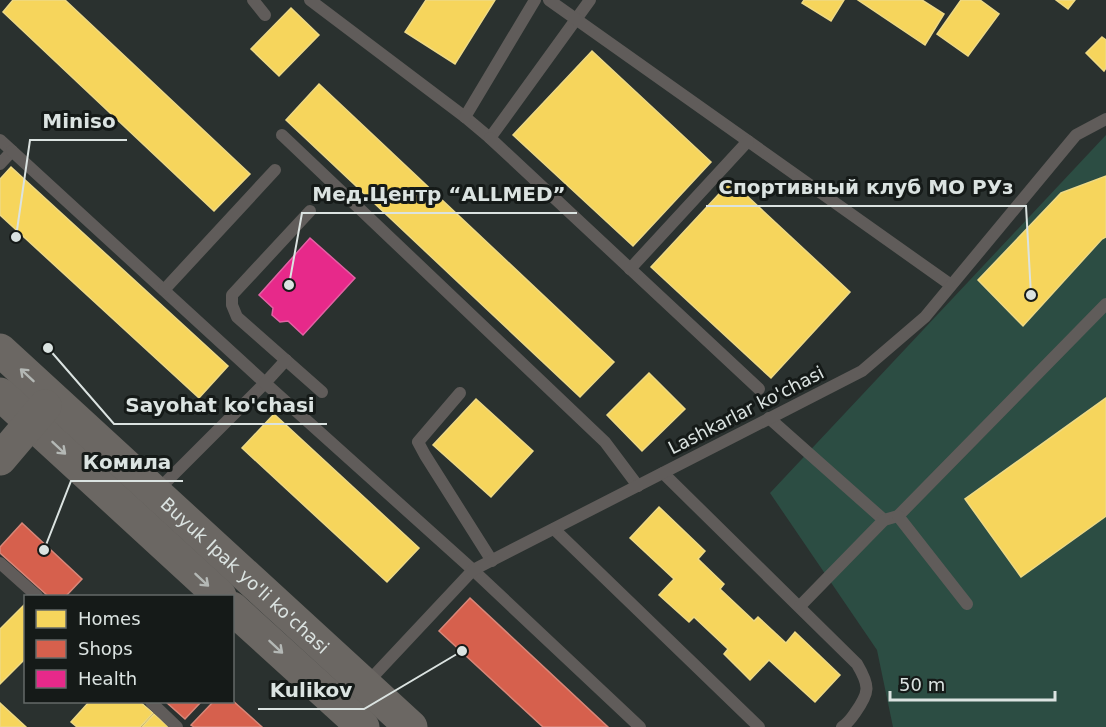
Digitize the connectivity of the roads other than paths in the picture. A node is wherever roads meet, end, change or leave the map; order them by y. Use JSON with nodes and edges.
{"nodes":[{"id":1,"x":253,"y":0,"type":"edge"},
{"id":2,"x":310,"y":0,"type":"edge"},
{"id":3,"x":535,"y":0,"type":"edge"},
{"id":4,"x":549,"y":0,"type":"edge"},
{"id":5,"x":590,"y":0,"type":"edge"},
{"id":6,"x":265,"y":15,"type":"dead end"},
{"id":7,"x":576,"y":21,"type":"junction"},
{"id":8,"x":465,"y":117,"type":"junction"},
{"id":9,"x":1106,"y":119,"type":"edge"},
{"id":10,"x":282,"y":135,"type":"dead end"},
{"id":11,"x":490,"y":138,"type":"junction"},
{"id":12,"x":0,"y":140,"type":"edge"},
{"id":13,"x":748,"y":141,"type":"junction"},
{"id":14,"x":12,"y":151,"type":"junction"},
{"id":15,"x":0,"y":165,"type":"edge"},
{"id":16,"x":275,"y":170,"type":"dead end"},
{"id":17,"x":310,"y":211,"type":"dead end"},
{"id":18,"x":630,"y":268,"type":"junction"},
{"id":19,"x":951,"y":285,"type":"junction"},
{"id":20,"x":164,"y":290,"type":"junction"},
{"id":21,"x":1106,"y":304,"type":"edge"},
{"id":22,"x":0,"y":350,"type":"edge"},
{"id":23,"x":286,"y":360,"type":"junction"},
{"id":24,"x":266,"y":383,"type":"junction"},
{"id":25,"x":759,"y":389,"type":"dead end"},
{"id":26,"x":322,"y":392,"type":"dead end"},
{"id":27,"x":460,"y":393,"type":"dead end"},
{"id":28,"x":0,"y":394,"type":"edge"},
{"id":29,"x":52,"y":398,"type":"junction"},
{"id":30,"x":769,"y":418,"type":"junction"},
{"id":31,"x":31,"y":423,"type":"junction"},
{"id":32,"x":0,"y":459,"type":"edge"},
{"id":33,"x":663,"y":473,"type":"junction"},
{"id":34,"x":638,"y":486,"type":"junction"},
{"id":35,"x":155,"y":492,"type":"junction"},
{"id":36,"x":898,"y":516,"type":"junction"},
{"id":37,"x":884,"y":520,"type":"junction"},
{"id":38,"x":554,"y":529,"type":"junction"},
{"id":39,"x":492,"y":561,"type":"junction"},
{"id":40,"x":0,"y":563,"type":"edge"},
{"id":41,"x":473,"y":570,"type":"junction"},
{"id":42,"x":35,"y":595,"type":"edge"},
{"id":43,"x":218,"y":595,"type":"edge"},
{"id":44,"x":968,"y":604,"type":"dead end"},
{"id":45,"x":800,"y":606,"type":"junction"},
{"id":46,"x":234,"y":610,"type":"edge"},
{"id":47,"x":365,"y":685,"type":"junction"},
{"id":48,"x":152,"y":703,"type":"edge"},
{"id":49,"x":177,"y":727,"type":"edge"},
{"id":50,"x":363,"y":727,"type":"edge"},
{"id":51,"x":411,"y":727,"type":"edge"},
{"id":52,"x":640,"y":727,"type":"edge"},
{"id":53,"x":759,"y":727,"type":"edge"},
{"id":54,"x":842,"y":727,"type":"edge"}],
"edges":[{"from":1,"to":6,"type":"lane"},
{"from":2,"to":8,"type":"lane"},
{"from":3,"to":8,"type":"lane"},
{"from":4,"to":7,"type":"lane"},
{"from":5,"to":7,"type":"lane"},
{"from":7,"to":11,"type":"lane"},
{"from":7,"to":13,"type":"lane"},
{"from":8,"to":11,"type":"lane"},
{"from":9,"to":19,"type":"lane","name":"Lashkarlar ko'chasi"},
{"from":10,"to":34,"type":"lane"},
{"from":11,"to":18,"type":"lane"},
{"from":12,"to":14,"type":"lane"},
{"from":13,"to":18,"type":"lane"},
{"from":13,"to":19,"type":"lane"},
{"from":14,"to":15,"type":"lane"},
{"from":14,"to":20,"type":"lane"},
{"from":16,"to":20,"type":"lane"},
{"from":17,"to":23,"type":"lane"},
{"from":18,"to":25,"type":"lane"},
{"from":19,"to":30,"type":"lane","name":"Lashkarlar ko'chasi"},
{"from":20,"to":24,"type":"lane"},
{"from":21,"to":36,"type":"lane"},
{"from":29,"to":22,"type":"main road","name":"Buyuk Ipak yo'li ko'chasi","one_way":true},
{"from":23,"to":24,"type":"lane"},
{"from":23,"to":26,"type":"lane"},
{"from":24,"to":35,"type":"lane"},
{"from":24,"to":41,"type":"lane"},
{"from":27,"to":39,"type":"lane"},
{"from":28,"to":31,"type":"main road","name":"Buyuk Ipak yo'li ko'chasi"},
{"from":29,"to":31,"type":"main road"},
{"from":29,"to":35,"type":"main road","name":"Buyuk Ipak yo'li ko'chasi"},
{"from":30,"to":33,"type":"lane","name":"Lashkarlar ko'chasi"},
{"from":30,"to":37,"type":"lane"},
{"from":31,"to":32,"type":"main road"},
{"from":31,"to":43,"type":"main road","name":"Buyuk Ipak yo'li ko'chasi","one_way":true},
{"from":33,"to":34,"type":"lane","name":"Lashkarlar ko'chasi"},
{"from":33,"to":45,"type":"lane"},
{"from":34,"to":38,"type":"lane","name":"Lashkarlar ko'chasi"},
{"from":35,"to":47,"type":"main road","name":"Buyuk Ipak yo'li ko'chasi"},
{"from":36,"to":37,"type":"lane"},
{"from":36,"to":44,"type":"lane"},
{"from":37,"to":45,"type":"lane"},
{"from":38,"to":39,"type":"lane","name":"Lashkarlar ko'chasi"},
{"from":38,"to":53,"type":"lane"},
{"from":39,"to":41,"type":"lane","name":"Lashkarlar ko'chasi"},
{"from":40,"to":42,"type":"lane"},
{"from":41,"to":47,"type":"lane","name":"Lashkarlar ko'chasi"},
{"from":41,"to":52,"type":"lane"},
{"from":45,"to":54,"type":"lane"},
{"from":46,"to":50,"type":"main road","name":"Buyuk Ipak yo'li ko'chasi","one_way":true},
{"from":47,"to":51,"type":"main road","name":"Buyuk Ipak yo'li ko'chasi"},
{"from":48,"to":49,"type":"lane"}]}
